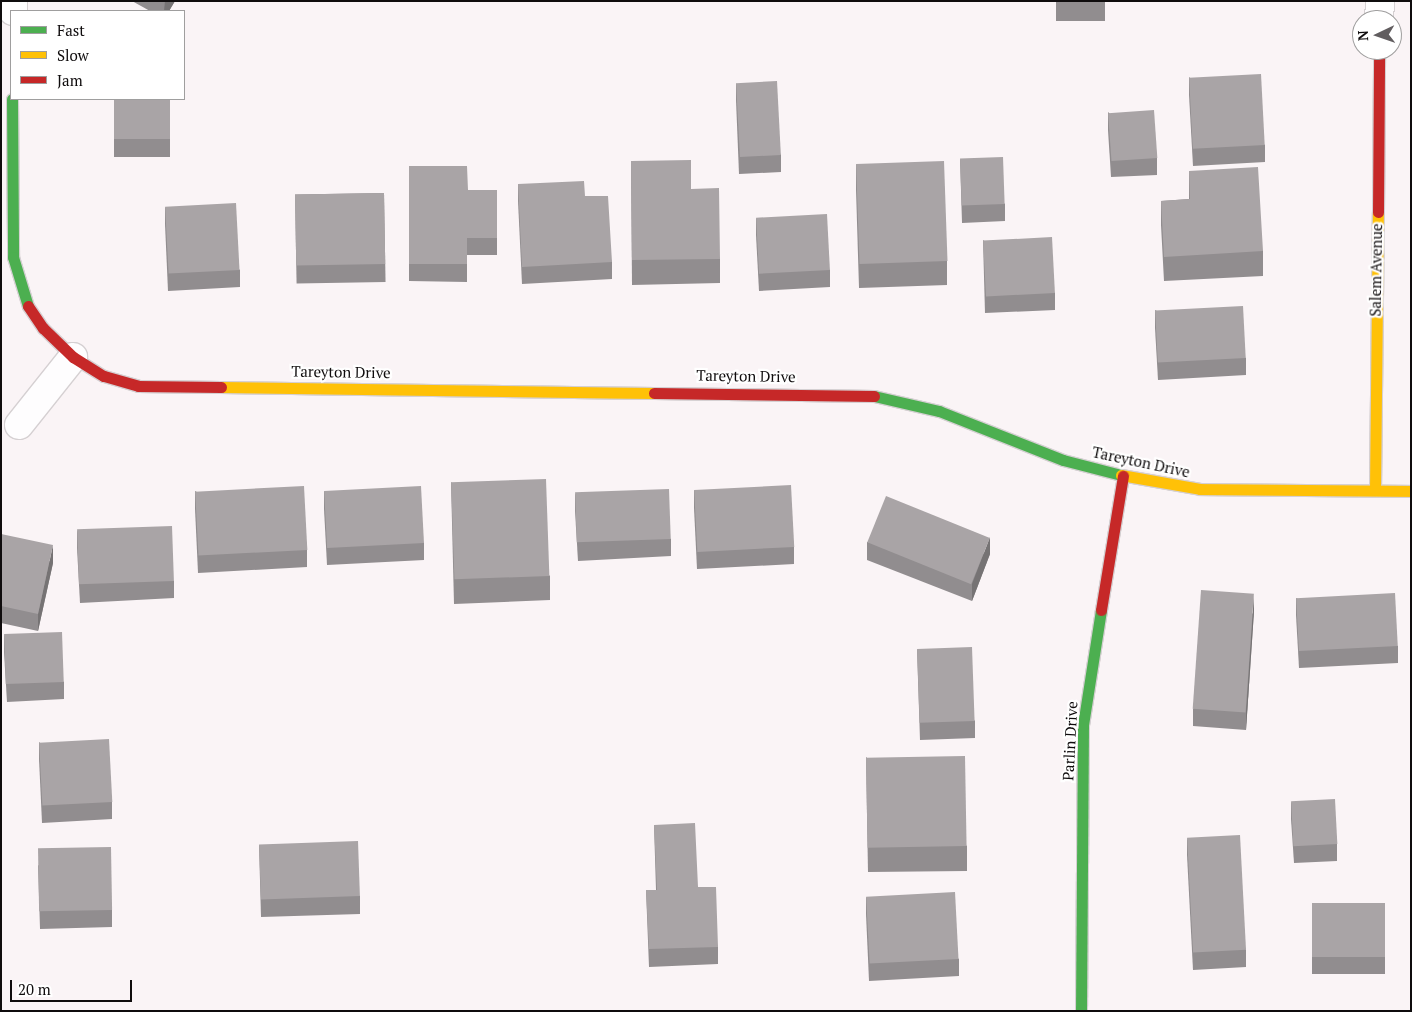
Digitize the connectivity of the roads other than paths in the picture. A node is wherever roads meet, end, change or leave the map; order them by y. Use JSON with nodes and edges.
{"nodes":[{"id":1,"x":1379,"y":60,"type":"edge"},
{"id":2,"x":12,"y":100,"type":"edge"},
{"id":3,"x":74,"y":357,"type":"junction"},
{"id":4,"x":19,"y":425,"type":"dead end"},
{"id":5,"x":1122,"y":476,"type":"junction"},
{"id":6,"x":1375,"y":490,"type":"junction"},
{"id":7,"x":1411,"y":491,"type":"edge"},
{"id":8,"x":1080,"y":1011,"type":"edge"}],
"edges":[{"from":1,"to":6,"type":"street","name":"Salem Avenue"},
{"from":2,"to":3,"type":"street","name":"Tareyton Drive"},
{"from":3,"to":4,"type":"street"},
{"from":3,"to":5,"type":"street","name":"Tareyton Drive"},
{"from":5,"to":6,"type":"street","name":"Tareyton Drive"},
{"from":5,"to":8,"type":"street","name":"Parlin Drive"},
{"from":6,"to":7,"type":"street","name":"Tareyton Drive"}]}
